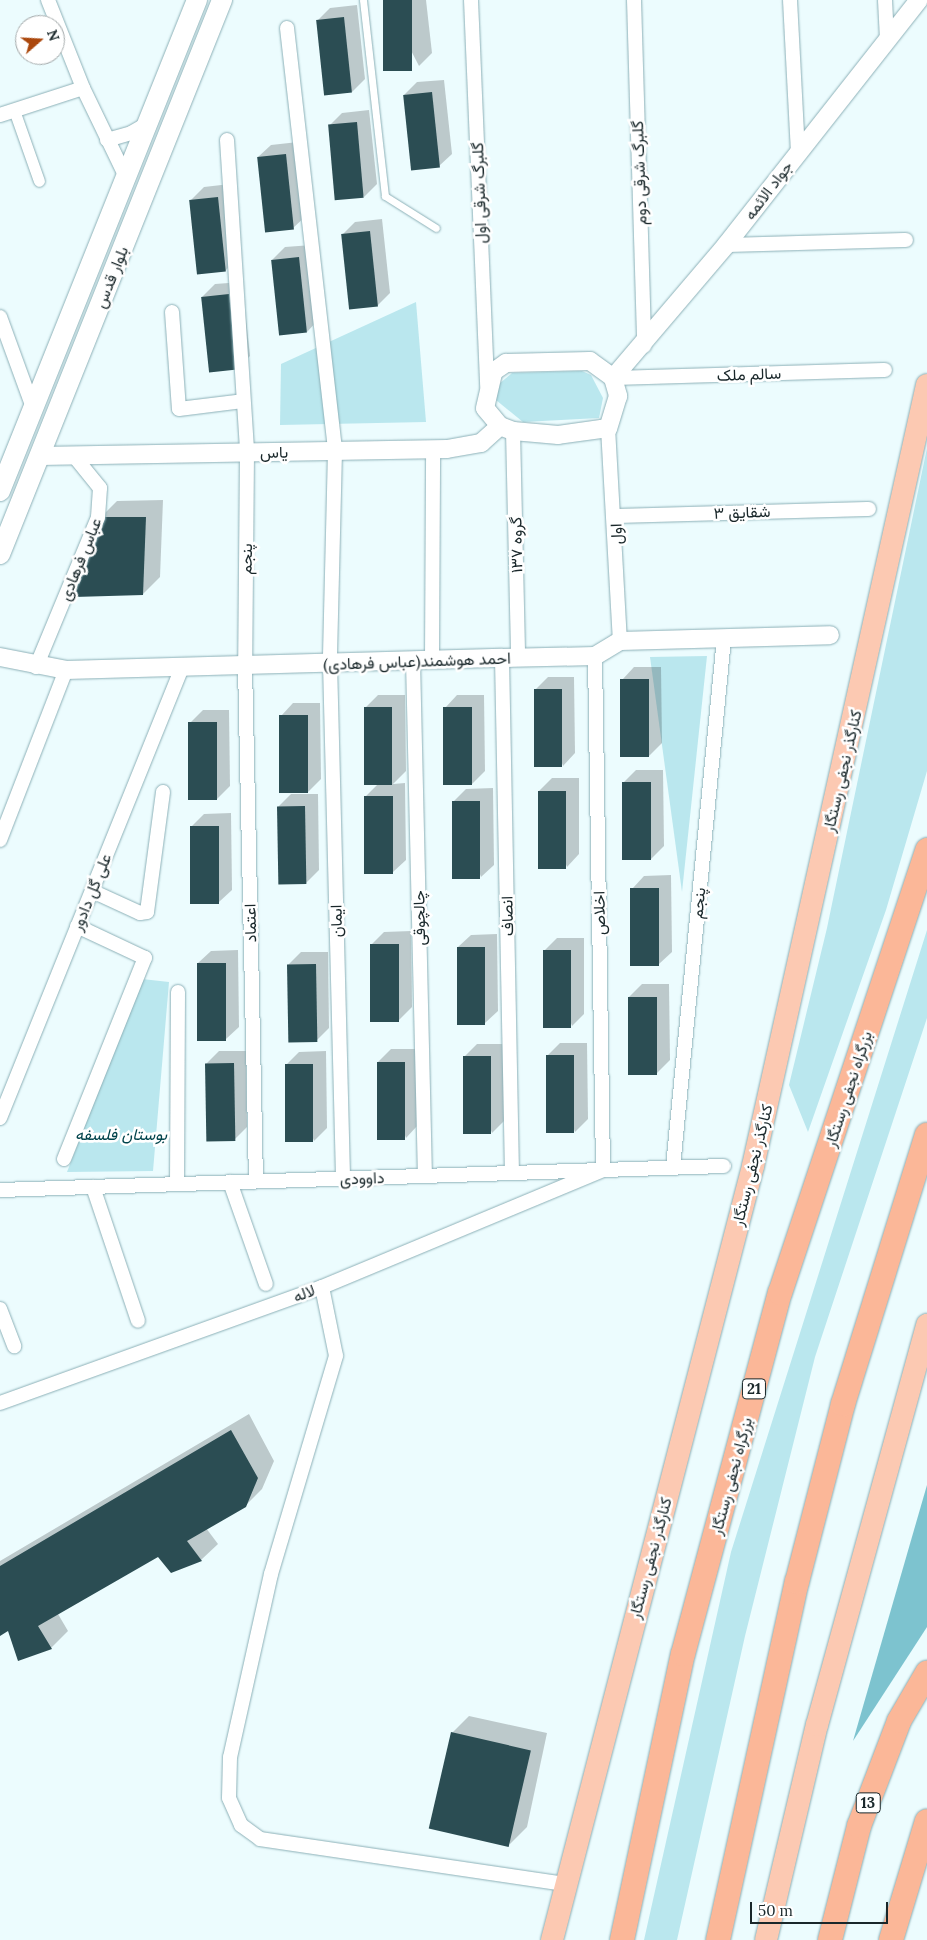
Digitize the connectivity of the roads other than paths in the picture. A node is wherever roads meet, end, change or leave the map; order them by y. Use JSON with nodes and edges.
{"nodes":[{"id":1,"x":48,"y":0,"type":"edge"},
{"id":2,"x":197,"y":0,"type":"edge"},
{"id":3,"x":222,"y":0,"type":"edge"},
{"id":4,"x":363,"y":0,"type":"edge"},
{"id":5,"x":470,"y":0,"type":"edge"},
{"id":6,"x":634,"y":0,"type":"edge"},
{"id":7,"x":790,"y":0,"type":"edge"},
{"id":8,"x":885,"y":0,"type":"edge"},
{"id":9,"x":919,"y":0,"type":"edge"},
{"id":10,"x":287,"y":28,"type":"dead end"},
{"id":11,"x":887,"y":40,"type":"junction"},
{"id":12,"x":83,"y":88,"type":"junction"},
{"id":13,"x":14,"y":110,"type":"junction"},
{"id":14,"x":0,"y":115,"type":"edge"},
{"id":15,"x":149,"y":122,"type":"junction"},
{"id":16,"x":107,"y":140,"type":"junction"},
{"id":17,"x":227,"y":140,"type":"dead end"},
{"id":18,"x":798,"y":151,"type":"junction"},
{"id":19,"x":127,"y":179,"type":"junction"},
{"id":20,"x":39,"y":181,"type":"dead end"},
{"id":21,"x":436,"y":228,"type":"dead end"},
{"id":22,"x":906,"y":240,"type":"dead end"},
{"id":23,"x":726,"y":245,"type":"junction"},
{"id":24,"x":172,"y":312,"type":"dead end"},
{"id":25,"x":1,"y":324,"type":"edge"},
{"id":26,"x":644,"y":346,"type":"junction"},
{"id":27,"x":885,"y":370,"type":"dead end"},
{"id":28,"x":613,"y":378,"type":"junction"},
{"id":29,"x":927,"y":385,"type":"edge"},
{"id":30,"x":487,"y":386,"type":"junction"},
{"id":31,"x":243,"y":401,"type":"junction"},
{"id":32,"x":32,"y":405,"type":"junction"},
{"id":33,"x":608,"y":428,"type":"junction"},
{"id":34,"x":507,"y":429,"type":"junction"},
{"id":35,"x":433,"y":450,"type":"junction"},
{"id":36,"x":335,"y":451,"type":"junction"},
{"id":37,"x":247,"y":453,"type":"junction"},
{"id":38,"x":40,"y":456,"type":"junction"},
{"id":39,"x":74,"y":456,"type":"junction"},
{"id":40,"x":0,"y":491,"type":"edge"},
{"id":41,"x":868,"y":509,"type":"dead end"},
{"id":42,"x":615,"y":516,"type":"junction"},
{"id":43,"x":0,"y":554,"type":"edge"},
{"id":44,"x":830,"y":635,"type":"dead end"},
{"id":45,"x":724,"y":638,"type":"junction"},
{"id":46,"x":620,"y":641,"type":"junction"},
{"id":47,"x":595,"y":656,"type":"junction"},
{"id":48,"x":0,"y":657,"type":"edge"},
{"id":49,"x":510,"y":658,"type":"junction"},
{"id":50,"x":432,"y":660,"type":"junction"},
{"id":51,"x":413,"y":661,"type":"junction"},
{"id":52,"x":330,"y":663,"type":"junction"},
{"id":53,"x":244,"y":665,"type":"junction"},
{"id":54,"x":36,"y":667,"type":"junction"},
{"id":55,"x":182,"y":667,"type":"junction"},
{"id":56,"x":66,"y":670,"type":"junction"},
{"id":57,"x":163,"y":792,"type":"dead end"},
{"id":58,"x":0,"y":840,"type":"edge"},
{"id":59,"x":927,"y":850,"type":"edge"},
{"id":60,"x":92,"y":891,"type":"junction"},
{"id":61,"x":77,"y":926,"type":"junction"},
{"id":62,"x":178,"y":992,"type":"dead end"},
{"id":63,"x":0,"y":1118,"type":"edge"},
{"id":64,"x":927,"y":1135,"type":"edge"},
{"id":65,"x":64,"y":1159,"type":"dead end"},
{"id":66,"x":724,"y":1166,"type":"dead end"},
{"id":67,"x":673,"y":1167,"type":"junction"},
{"id":68,"x":602,"y":1170,"type":"junction"},
{"id":69,"x":512,"y":1173,"type":"junction"},
{"id":70,"x":424,"y":1176,"type":"junction"},
{"id":71,"x":343,"y":1178,"type":"junction"},
{"id":72,"x":256,"y":1181,"type":"junction"},
{"id":73,"x":230,"y":1182,"type":"junction"},
{"id":74,"x":177,"y":1183,"type":"junction"},
{"id":75,"x":94,"y":1187,"type":"junction"},
{"id":76,"x":0,"y":1190,"type":"edge"},
{"id":77,"x":266,"y":1284,"type":"dead end"},
{"id":78,"x":322,"y":1287,"type":"junction"},
{"id":79,"x":0,"y":1310,"type":"edge"},
{"id":80,"x":138,"y":1321,"type":"dead end"},
{"id":81,"x":927,"y":1325,"type":"edge"},
{"id":82,"x":14,"y":1346,"type":"dead end"},
{"id":83,"x":0,"y":1403,"type":"edge"},
{"id":84,"x":927,"y":1673,"type":"edge"},
{"id":85,"x":927,"y":1821,"type":"edge"},
{"id":86,"x":564,"y":1884,"type":"junction"},
{"id":87,"x":552,"y":1940,"type":"edge"},
{"id":88,"x":622,"y":1940,"type":"edge"},
{"id":89,"x":718,"y":1940,"type":"edge"},
{"id":90,"x":766,"y":1940,"type":"edge"},
{"id":91,"x":830,"y":1940,"type":"edge"},
{"id":92,"x":891,"y":1940,"type":"edge"}],
"edges":[{"from":1,"to":12,"type":"street"},
{"from":2,"to":15,"type":"main road","name":"بلوار قدس"},
{"from":3,"to":38,"type":"main road","name":"بلوار قدس"},
{"from":4,"to":21,"type":"lane"},
{"from":5,"to":30,"type":"street","name":"گلبرگ شرقی اول"},
{"from":6,"to":26,"type":"street","name":"گلبرگ شرقی دوم"},
{"from":7,"to":18,"type":"street"},
{"from":8,"to":11,"type":"street"},
{"from":9,"to":11,"type":"street","name":"جواد الائمه"},
{"from":10,"to":36,"type":"street","name":"ایمان"},
{"from":11,"to":18,"type":"street","name":"جواد الائمه"},
{"from":12,"to":13,"type":"street"},
{"from":12,"to":16,"type":"street"},
{"from":13,"to":14,"type":"street"},
{"from":13,"to":20,"type":"street"},
{"from":15,"to":16,"type":"street"},
{"from":15,"to":19,"type":"main road","name":"بلوار قدس"},
{"from":16,"to":19,"type":"street"},
{"from":17,"to":31,"type":"street","name":"پنجم"},
{"from":18,"to":23,"type":"street","name":"جواد الائمه"},
{"from":19,"to":32,"type":"main road","name":"بلوار قدس"},
{"from":22,"to":23,"type":"street"},
{"from":23,"to":26,"type":"street","name":"جواد الائمه"},
{"from":24,"to":31,"type":"street"},
{"from":25,"to":32,"type":"street"},
{"from":26,"to":28,"type":"street","name":"جواد الائمه"},
{"from":27,"to":28,"type":"street","name":"سالم ملک"},
{"from":28,"to":30,"type":"street"},
{"from":28,"to":33,"type":"street"},
{"from":29,"to":86,"type":"main road","name":"کنارگذر نجفی رستگار"},
{"from":30,"to":34,"type":"street"},
{"from":31,"to":37,"type":"street","name":"پنجم"},
{"from":32,"to":40,"type":"main road","name":"بلوار قدس"},
{"from":33,"to":34,"type":"street"},
{"from":33,"to":42,"type":"street","name":"اول"},
{"from":34,"to":35,"type":"street","name":"یاس"},
{"from":34,"to":49,"type":"street","name":"گروه ۱۳۷"},
{"from":35,"to":36,"type":"street","name":"یاس"},
{"from":35,"to":50,"type":"street"},
{"from":36,"to":37,"type":"street","name":"یاس"},
{"from":36,"to":52,"type":"street","name":"ایمان"},
{"from":37,"to":39,"type":"street","name":"یاس"},
{"from":37,"to":53,"type":"street","name":"پنجم"},
{"from":38,"to":39,"type":"street","name":"یاس"},
{"from":38,"to":43,"type":"main road","name":"بلوار قدس"},
{"from":39,"to":54,"type":"street","name":"عباس فرهادی"},
{"from":41,"to":42,"type":"street","name":"شقایق ۳"},
{"from":42,"to":46,"type":"street","name":"اول"},
{"from":44,"to":45,"type":"street","name":"احمد هوشمند(عباس فرهادی)"},
{"from":45,"to":46,"type":"street","name":"احمد هوشمند(عباس فرهادی)"},
{"from":45,"to":67,"type":"street","name":"پنجم"},
{"from":46,"to":47,"type":"street","name":"احمد هوشمند(عباس فرهادی)"},
{"from":47,"to":49,"type":"street","name":"احمد هوشمند(عباس فرهادی)"},
{"from":47,"to":68,"type":"street","name":"اخلاص"},
{"from":48,"to":54,"type":"street","name":"احمد هوشمند(عباس فرهادی)"},
{"from":49,"to":50,"type":"street","name":"احمد هوشمند(عباس فرهادی)"},
{"from":49,"to":69,"type":"street","name":"انصاف"},
{"from":50,"to":51,"type":"street","name":"احمد هوشمند(عباس فرهادی)"},
{"from":51,"to":52,"type":"street","name":"احمد هوشمند(عباس فرهادی)"},
{"from":51,"to":70,"type":"street","name":"چالچوقی"},
{"from":52,"to":53,"type":"street","name":"احمد هوشمند(عباس فرهادی)"},
{"from":52,"to":71,"type":"street","name":"ایمان"},
{"from":53,"to":55,"type":"street","name":"احمد هوشمند(عباس فرهادی)"},
{"from":53,"to":72,"type":"street","name":"اعتماد"},
{"from":54,"to":56,"type":"street","name":"احمد هوشمند(عباس فرهادی)"},
{"from":55,"to":56,"type":"street","name":"احمد هوشمند(عباس فرهادی)"},
{"from":55,"to":60,"type":"street","name":"علی گل دادور"},
{"from":56,"to":58,"type":"street"},
{"from":57,"to":60,"type":"street"},
{"from":59,"to":88,"type":"highway","name":"بزرگراه نجفی رستگار","number":"21"},
{"from":60,"to":61,"type":"street","name":"علی گل دادور"},
{"from":61,"to":63,"type":"street","name":"علی گل دادور"},
{"from":61,"to":65,"type":"street"},
{"from":62,"to":74,"type":"street"},
{"from":64,"to":89,"type":"highway"},
{"from":66,"to":67,"type":"street","name":"داوودی"},
{"from":67,"to":68,"type":"street","name":"داوودی"},
{"from":68,"to":69,"type":"street","name":"داوودی"},
{"from":68,"to":78,"type":"street","name":"لاله"},
{"from":69,"to":70,"type":"street","name":"داوودی"},
{"from":70,"to":71,"type":"street","name":"داوودی"},
{"from":71,"to":72,"type":"street","name":"داوودی"},
{"from":72,"to":73,"type":"street","name":"داوودی"},
{"from":73,"to":74,"type":"street","name":"داوودی"},
{"from":73,"to":77,"type":"street"},
{"from":74,"to":75,"type":"street","name":"داوودی"},
{"from":75,"to":76,"type":"street","name":"داوودی"},
{"from":75,"to":80,"type":"street"},
{"from":78,"to":83,"type":"street","name":"لاله"},
{"from":78,"to":86,"type":"street"},
{"from":79,"to":82,"type":"street"},
{"from":81,"to":90,"type":"main road"},
{"from":84,"to":91,"type":"highway","number":"13"},
{"from":85,"to":92,"type":"highway"},
{"from":86,"to":87,"type":"main road","name":"کنارگذر نجفی رستگار"}]}
